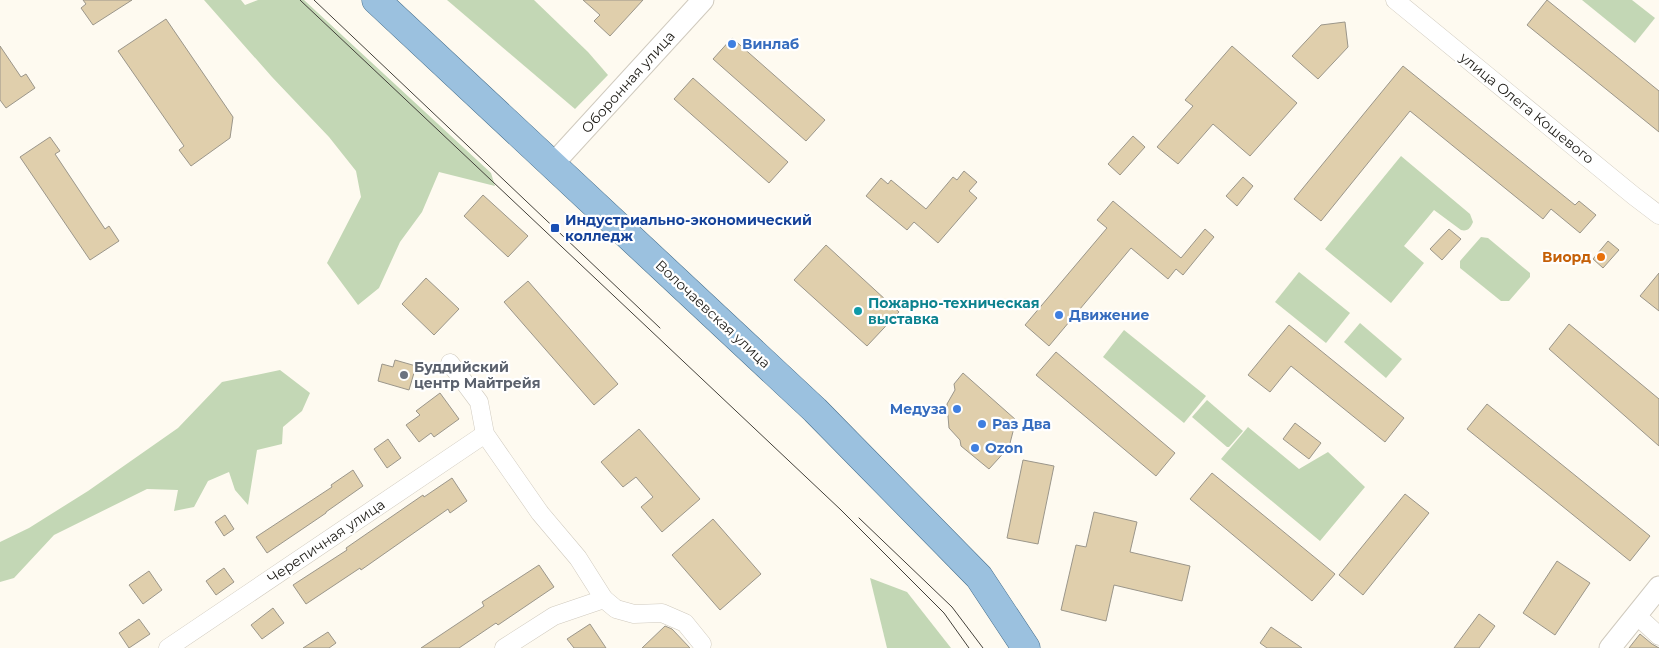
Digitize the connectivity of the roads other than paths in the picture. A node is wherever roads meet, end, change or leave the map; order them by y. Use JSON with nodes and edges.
{"nodes":[{"id":1,"x":376,"y":0,"type":"edge"},
{"id":2,"x":703,"y":0,"type":"edge"},
{"id":3,"x":1395,"y":0,"type":"edge"},
{"id":4,"x":553,"y":164,"type":"junction"},
{"id":5,"x":1659,"y":215,"type":"edge"},
{"id":6,"x":450,"y":362,"type":"dead end"},
{"id":7,"x":485,"y":434,"type":"junction"},
{"id":8,"x":1659,"y":587,"type":"edge"},
{"id":9,"x":604,"y":598,"type":"junction"},
{"id":10,"x":1636,"y":616,"type":"junction"},
{"id":11,"x":1659,"y":636,"type":"edge"},
{"id":12,"x":702,"y":644,"type":"dead end"},
{"id":13,"x":168,"y":648,"type":"edge"},
{"id":14,"x":504,"y":648,"type":"edge"},
{"id":15,"x":1026,"y":648,"type":"edge"},
{"id":16,"x":1610,"y":648,"type":"edge"}],
"edges":[{"from":1,"to":4,"type":"main road","name":"Волочаевская улица"},
{"from":2,"to":4,"type":"street","name":"Оборонная улица"},
{"from":3,"to":5,"type":"street","name":"улица Олега Кошевого"},
{"from":4,"to":15,"type":"main road","name":"Волочаевская улица"},
{"from":6,"to":7,"type":"street"},
{"from":7,"to":9,"type":"street"},
{"from":7,"to":13,"type":"street","name":"Черепичная улица"},
{"from":8,"to":10,"type":"street"},
{"from":9,"to":12,"type":"street"},
{"from":9,"to":14,"type":"street"},
{"from":10,"to":11,"type":"street"},
{"from":10,"to":16,"type":"street"}]}
